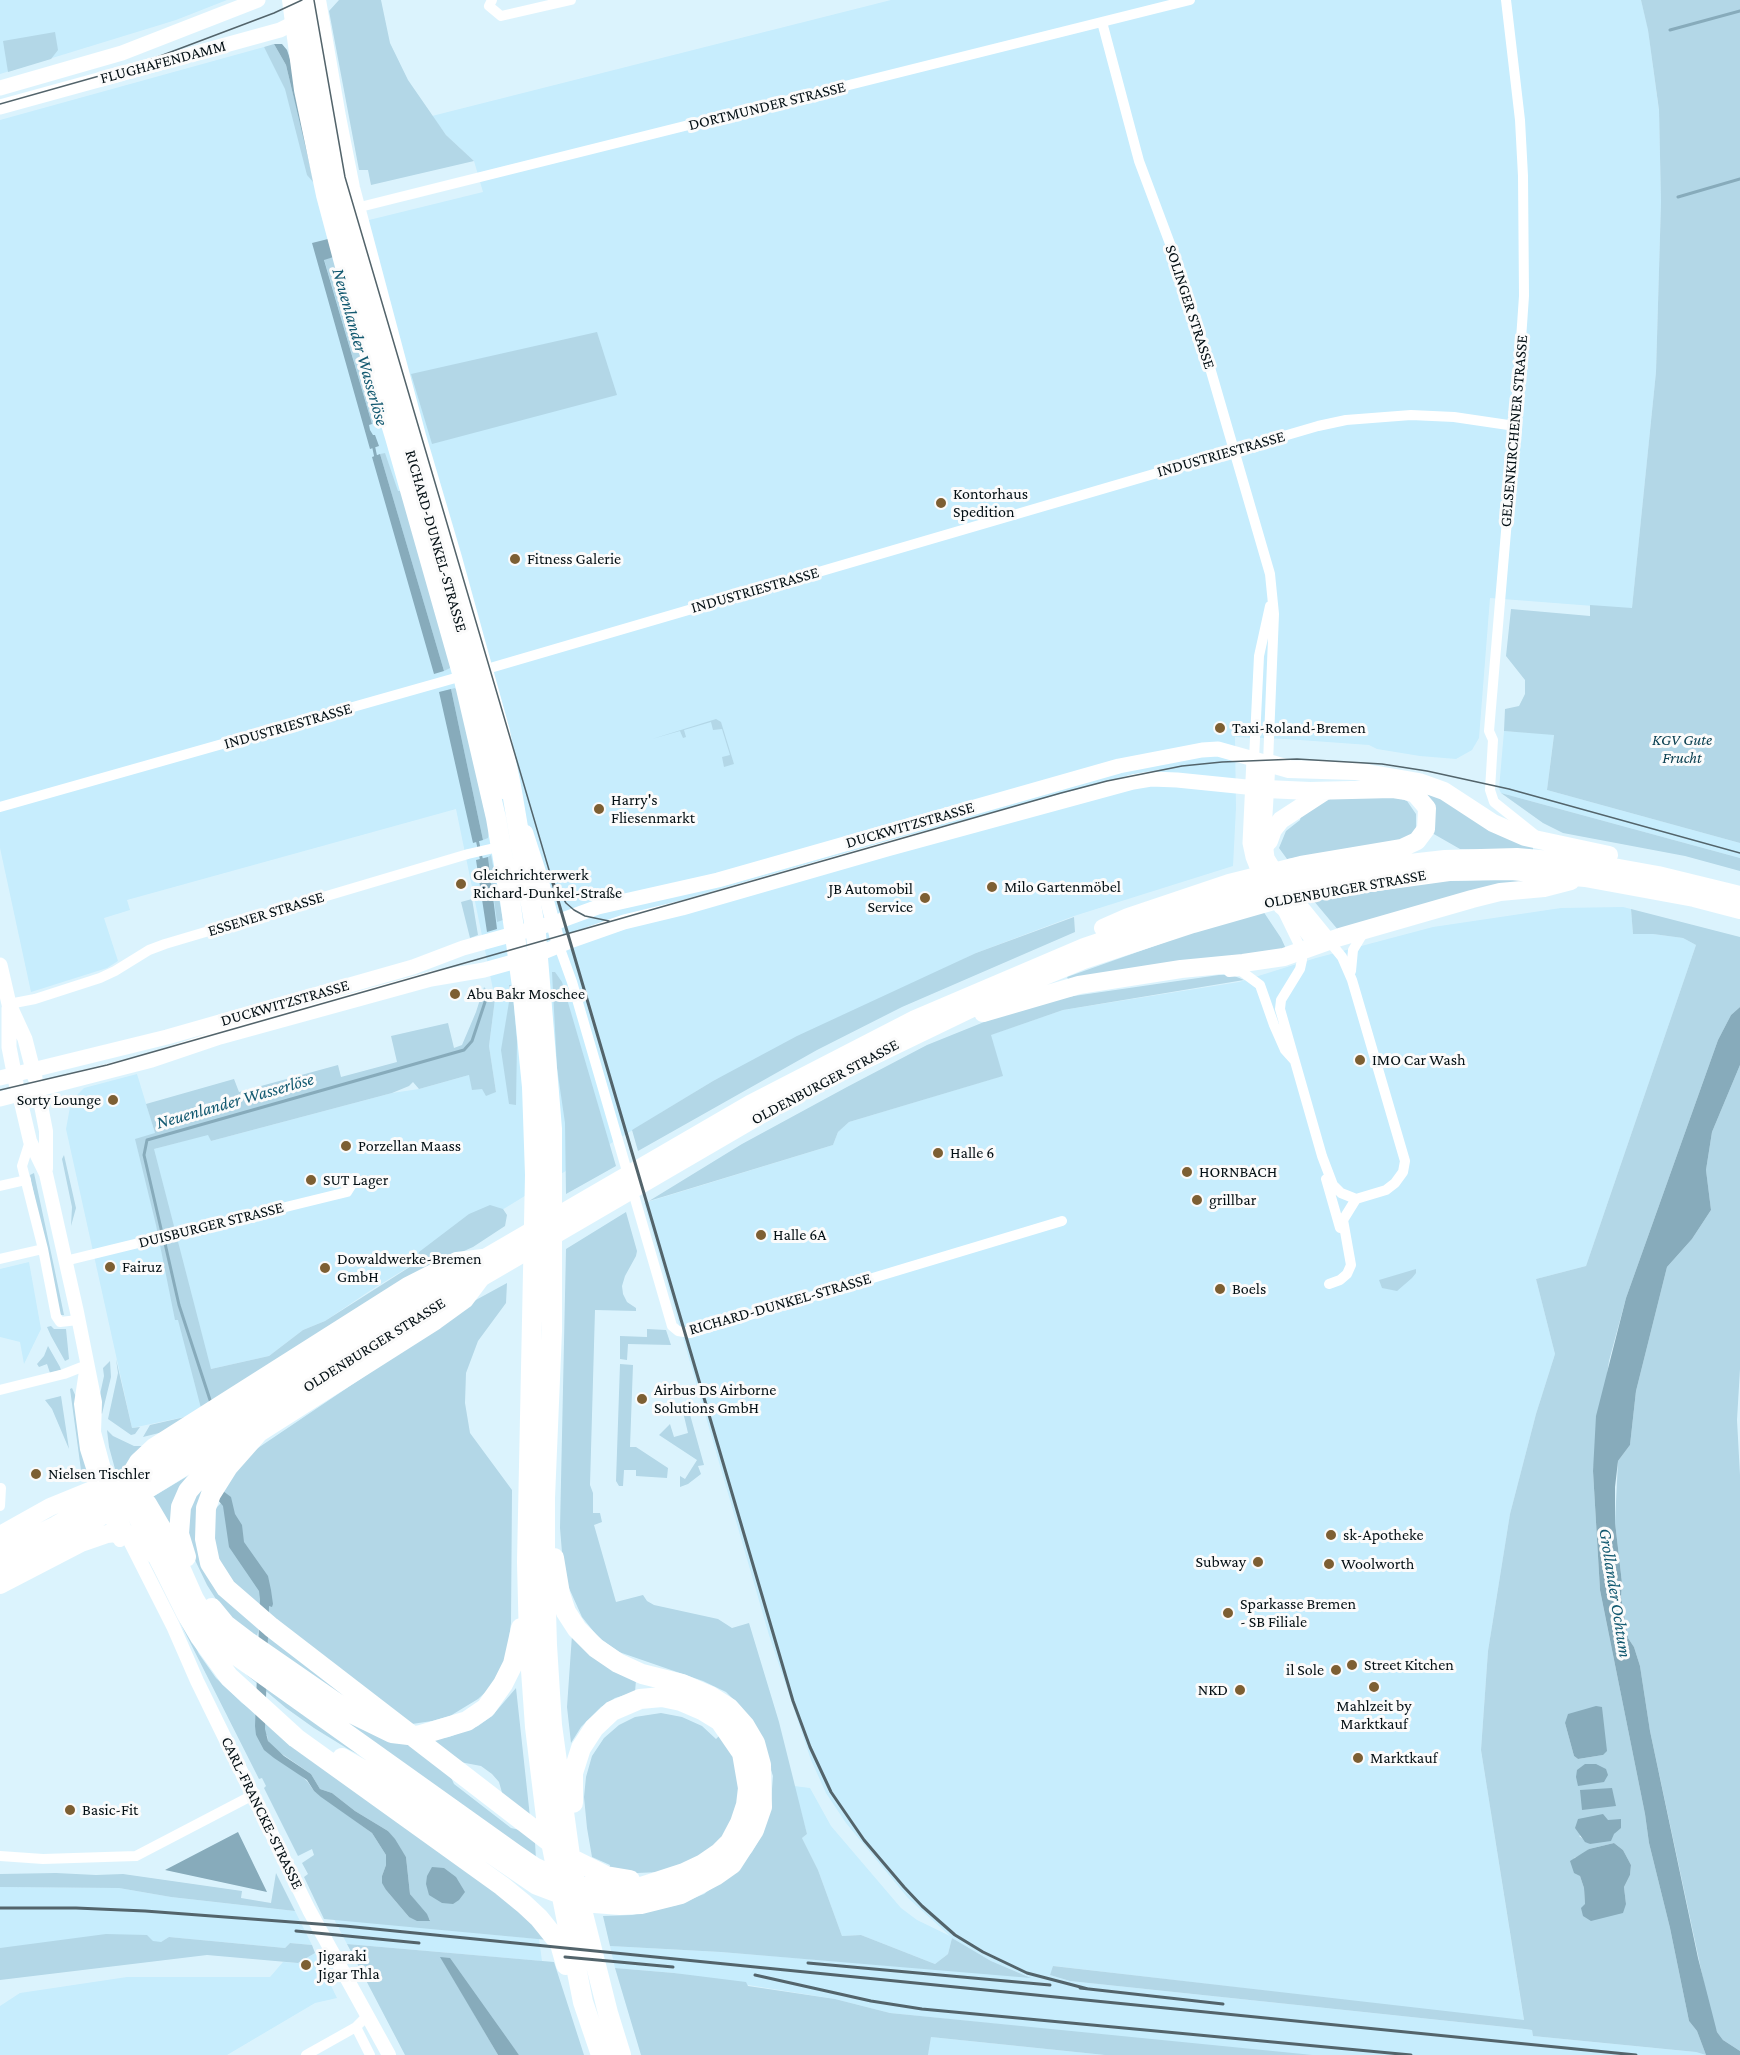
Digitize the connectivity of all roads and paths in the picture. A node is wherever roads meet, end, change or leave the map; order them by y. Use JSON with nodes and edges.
{"nodes":[{"id":1,"x":258,"y":0,"type":"edge"},
{"id":2,"x":292,"y":0,"type":"edge"},
{"id":3,"x":492,"y":0,"type":"edge"},
{"id":4,"x":571,"y":0,"type":"edge"},
{"id":5,"x":1190,"y":0,"type":"edge"},
{"id":6,"x":1506,"y":0,"type":"edge"},
{"id":7,"x":311,"y":3,"type":"edge"},
{"id":8,"x":1102,"y":22,"type":"junction"},
{"id":9,"x":0,"y":88,"type":"edge"},
{"id":10,"x":0,"y":107,"type":"edge"},
{"id":11,"x":343,"y":212,"type":"junction"},
{"id":12,"x":1515,"y":426,"type":"junction"},
{"id":13,"x":1233,"y":450,"type":"junction"},
{"id":14,"x":473,"y":674,"type":"junction"},
{"id":15,"x":1261,"y":761,"type":"junction"},
{"id":16,"x":1259,"y":788,"type":"junction"},
{"id":17,"x":1325,"y":791,"type":"junction"},
{"id":18,"x":0,"y":807,"type":"edge"},
{"id":19,"x":529,"y":840,"type":"junction"},
{"id":20,"x":1537,"y":841,"type":"junction"},
{"id":21,"x":1264,"y":846,"type":"junction"},
{"id":22,"x":1658,"y":875,"type":"junction"},
{"id":23,"x":1310,"y":878,"type":"junction"},
{"id":24,"x":1586,"y":878,"type":"junction"},
{"id":25,"x":1240,"y":894,"type":"junction"},
{"id":26,"x":1740,"y":906,"type":"edge"},
{"id":27,"x":554,"y":923,"type":"junction"},
{"id":28,"x":1365,"y":930,"type":"junction"},
{"id":29,"x":559,"y":946,"type":"junction"},
{"id":30,"x":1316,"y":946,"type":"junction"},
{"id":31,"x":0,"y":965,"type":"edge"},
{"id":32,"x":1181,"y":969,"type":"junction"},
{"id":33,"x":1352,"y":980,"type":"junction"},
{"id":34,"x":9,"y":1004,"type":"junction"},
{"id":35,"x":957,"y":1015,"type":"junction"},
{"id":36,"x":1294,"y":1060,"type":"junction"},
{"id":37,"x":33,"y":1070,"type":"junction"},
{"id":38,"x":7,"y":1076,"type":"edge"},
{"id":39,"x":38,"y":1090,"type":"junction"},
{"id":40,"x":19,"y":1094,"type":"junction"},
{"id":41,"x":0,"y":1099,"type":"edge"},
{"id":42,"x":30,"y":1141,"type":"junction"},
{"id":43,"x":1322,"y":1156,"type":"junction"},
{"id":44,"x":651,"y":1170,"type":"junction"},
{"id":45,"x":46,"y":1174,"type":"junction"},
{"id":46,"x":26,"y":1180,"type":"junction"},
{"id":47,"x":352,"y":1184,"type":"dead end"},
{"id":48,"x":0,"y":1186,"type":"edge"},
{"id":49,"x":1356,"y":1199,"type":"junction"},
{"id":50,"x":1062,"y":1221,"type":"dead end"},
{"id":51,"x":1346,"y":1240,"type":"junction"},
{"id":52,"x":43,"y":1249,"type":"junction"},
{"id":53,"x":505,"y":1254,"type":"junction"},
{"id":54,"x":0,"y":1259,"type":"edge"},
{"id":55,"x":483,"y":1259,"type":"junction"},
{"id":56,"x":65,"y":1261,"type":"junction"},
{"id":57,"x":479,"y":1279,"type":"junction"},
{"id":58,"x":1329,"y":1284,"type":"dead end"},
{"id":59,"x":78,"y":1320,"type":"junction"},
{"id":60,"x":87,"y":1365,"type":"junction"},
{"id":61,"x":0,"y":1390,"type":"edge"},
{"id":62,"x":233,"y":1427,"type":"junction"},
{"id":63,"x":258,"y":1433,"type":"junction"},
{"id":64,"x":1,"y":1488,"type":"edge"},
{"id":65,"x":112,"y":1488,"type":"junction"},
{"id":66,"x":545,"y":1498,"type":"junction"},
{"id":67,"x":0,"y":1506,"type":"edge"},
{"id":68,"x":122,"y":1534,"type":"junction"},
{"id":69,"x":2,"y":1554,"type":"edge"},
{"id":70,"x":158,"y":1558,"type":"junction"},
{"id":71,"x":527,"y":1562,"type":"junction"},
{"id":72,"x":180,"y":1565,"type":"junction"},
{"id":73,"x":0,"y":1584,"type":"edge"},
{"id":74,"x":201,"y":1594,"type":"junction"},
{"id":75,"x":263,"y":1663,"type":"junction"},
{"id":76,"x":282,"y":1724,"type":"junction"},
{"id":77,"x":253,"y":1795,"type":"junction"},
{"id":78,"x":0,"y":1856,"type":"edge"},
{"id":79,"x":572,"y":1870,"type":"junction"},
{"id":80,"x":536,"y":1876,"type":"junction"},
{"id":81,"x":595,"y":1888,"type":"junction"},
{"id":82,"x":583,"y":2002,"type":"junction"},
{"id":83,"x":368,"y":2014,"type":"junction"},
{"id":84,"x":356,"y":2027,"type":"junction"},
{"id":85,"x":306,"y":2055,"type":"edge"},
{"id":86,"x":370,"y":2055,"type":"edge"},
{"id":87,"x":389,"y":2055,"type":"edge"},
{"id":88,"x":602,"y":2055,"type":"edge"},
{"id":89,"x":621,"y":2055,"type":"edge"}],
"edges":[{"from":1,"to":9,"type":"main road","name":"FLUGHAFENDAMM"},
{"from":2,"to":71,"type":"highway"},
{"from":3,"to":4,"type":"street"},
{"from":5,"to":8,"type":"street","name":"DORTMUNDER STRASSE"},
{"from":6,"to":12,"type":"street","name":"GELSENKIRCHENER STRASSE"},
{"from":7,"to":10,"type":"main road","name":"FLUGHAFENDAMM"},
{"from":7,"to":11,"type":"street","name":"RICHARD-DUNKEL-STRASSE"},
{"from":7,"to":66,"type":"highway"},
{"from":8,"to":11,"type":"street","name":"DORTMUNDER STRASSE"},
{"from":8,"to":13,"type":"street","name":"SOLINGER STRASSE"},
{"from":11,"to":14,"type":"street","name":"RICHARD-DUNKEL-STRASSE"},
{"from":12,"to":13,"type":"street","name":"INDUSTRIESTRASSE"},
{"from":12,"to":20,"type":"street","name":"GELSENKIRCHENER STRASSE"},
{"from":13,"to":14,"type":"street","name":"INDUSTRIESTRASSE"},
{"from":13,"to":15,"type":"street","name":"SOLINGER STRASSE"},
{"from":14,"to":18,"type":"street","name":"INDUSTRIESTRASSE"},
{"from":14,"to":19,"type":"street","name":"RICHARD-DUNKEL-STRASSE"},
{"from":15,"to":16,"type":"main road","name":"SOLINGER STRASSE"},
{"from":15,"to":20,"type":"highway"},
{"from":15,"to":27,"type":"main road","name":"DUCKWITZSTRASSE"},
{"from":16,"to":17,"type":"highway"},
{"from":16,"to":21,"type":"main road"},
{"from":16,"to":29,"type":"main road","name":"DUCKWITZSTRASSE"},
{"from":16,"to":30,"type":"main road"},
{"from":17,"to":21,"type":"highway"},
{"from":17,"to":23,"type":"highway"},
{"from":19,"to":27,"type":"street","name":"RICHARD-DUNKEL-STRASSE"},
{"from":19,"to":34,"type":"street","name":"ESSENER STRASSE"},
{"from":20,"to":22,"type":"highway"},
{"from":21,"to":30,"type":"main road"},
{"from":22,"to":23,"type":"highway","name":"OLDENBURGER STRASSE"},
{"from":22,"to":26,"type":"highway","name":"OLDENBURGER STRASSE"},
{"from":23,"to":24,"type":"highway","name":"OLDENBURGER STRASSE"},
{"from":23,"to":25,"type":"highway"},
{"from":23,"to":25,"type":"highway","name":"OLDENBURGER STRASSE"},
{"from":24,"to":26,"type":"highway","name":"OLDENBURGER STRASSE"},
{"from":24,"to":28,"type":"highway"},
{"from":25,"to":35,"type":"highway","name":"OLDENBURGER STRASSE"},
{"from":25,"to":44,"type":"highway","name":"OLDENBURGER STRASSE"},
{"from":27,"to":29,"type":"street"},
{"from":27,"to":37,"type":"main road","name":"DUCKWITZSTRASSE"},
{"from":28,"to":30,"type":"highway"},
{"from":28,"to":33,"type":"street"},
{"from":29,"to":39,"type":"main road","name":"DUCKWITZSTRASSE"},
{"from":29,"to":50,"type":"street","name":"RICHARD-DUNKEL-STRASSE"},
{"from":30,"to":32,"type":"highway"},
{"from":30,"to":33,"type":"street"},
{"from":30,"to":36,"type":"street"},
{"from":31,"to":34,"type":"main road"},
{"from":32,"to":35,"type":"highway"},
{"from":32,"to":36,"type":"street"},
{"from":33,"to":49,"type":"street"},
{"from":34,"to":37,"type":"main road"},
{"from":34,"to":38,"type":"main road"},
{"from":35,"to":44,"type":"highway","name":"OLDENBURGER STRASSE"},
{"from":36,"to":43,"type":"street"},
{"from":37,"to":38,"type":"main road","name":"DUCKWITZSTRASSE"},
{"from":37,"to":39,"type":"main road"},
{"from":38,"to":40,"type":"main road"},
{"from":39,"to":40,"type":"main road","name":"DUCKWITZSTRASSE"},
{"from":39,"to":45,"type":"street"},
{"from":40,"to":41,"type":"main road","name":"DUCKWITZSTRASSE"},
{"from":40,"to":42,"type":"street"},
{"from":42,"to":45,"type":"street"},
{"from":42,"to":46,"type":"street"},
{"from":43,"to":49,"type":"street"},
{"from":43,"to":51,"type":"street"},
{"from":44,"to":53,"type":"highway","name":"OLDENBURGER STRASSE"},
{"from":45,"to":56,"type":"street","name":"CARL-FRANCKE-STRASSE"},
{"from":46,"to":48,"type":"street"},
{"from":46,"to":52,"type":"street"},
{"from":47,"to":56,"type":"street","name":"DUISBURGER STRASSE"},
{"from":49,"to":51,"type":"street"},
{"from":51,"to":58,"type":"street"},
{"from":52,"to":54,"type":"street"},
{"from":52,"to":59,"type":"street"},
{"from":53,"to":55,"type":"highway","name":"OLDENBURGER STRASSE"},
{"from":53,"to":57,"type":"highway","name":"OLDENBURGER STRASSE"},
{"from":55,"to":62,"type":"highway","name":"OLDENBURGER STRASSE"},
{"from":55,"to":65,"type":"highway"},
{"from":56,"to":59,"type":"street","name":"CARL-FRANCKE-STRASSE"},
{"from":57,"to":62,"type":"highway","name":"OLDENBURGER STRASSE"},
{"from":57,"to":63,"type":"highway"},
{"from":59,"to":60,"type":"street","name":"CARL-FRANCKE-STRASSE"},
{"from":60,"to":61,"type":"street"},
{"from":60,"to":65,"type":"street","name":"CARL-FRANCKE-STRASSE"},
{"from":62,"to":69,"type":"highway","name":"OLDENBURGER STRASSE"},
{"from":63,"to":74,"type":"highway"},
{"from":63,"to":81,"type":"highway"},
{"from":64,"to":67,"type":"street"},
{"from":65,"to":68,"type":"street","name":"CARL-FRANCKE-STRASSE"},
{"from":65,"to":69,"type":"highway"},
{"from":65,"to":70,"type":"highway"},
{"from":65,"to":72,"type":"highway"},
{"from":66,"to":79,"type":"highway"},
{"from":66,"to":81,"type":"highway"},
{"from":68,"to":70,"type":"highway"},
{"from":68,"to":73,"type":"highway"},
{"from":68,"to":77,"type":"street","name":"CARL-FRANCKE-STRASSE"},
{"from":70,"to":76,"type":"highway"},
{"from":71,"to":75,"type":"highway"},
{"from":71,"to":82,"type":"highway"},
{"from":72,"to":74,"type":"highway"},
{"from":72,"to":75,"type":"highway"},
{"from":74,"to":75,"type":"highway"},
{"from":75,"to":80,"type":"highway"},
{"from":76,"to":80,"type":"highway"},
{"from":76,"to":82,"type":"highway"},
{"from":77,"to":78,"type":"street"},
{"from":77,"to":83,"type":"street","name":"CARL-FRANCKE-STRASSE"},
{"from":79,"to":81,"type":"highway"},
{"from":79,"to":89,"type":"highway"},
{"from":80,"to":81,"type":"highway"},
{"from":82,"to":88,"type":"highway"},
{"from":83,"to":84,"type":"street"},
{"from":83,"to":87,"type":"street","name":"CARL-FRANCKE-STRASSE"},
{"from":84,"to":85,"type":"street"},
{"from":84,"to":86,"type":"street"}]}
